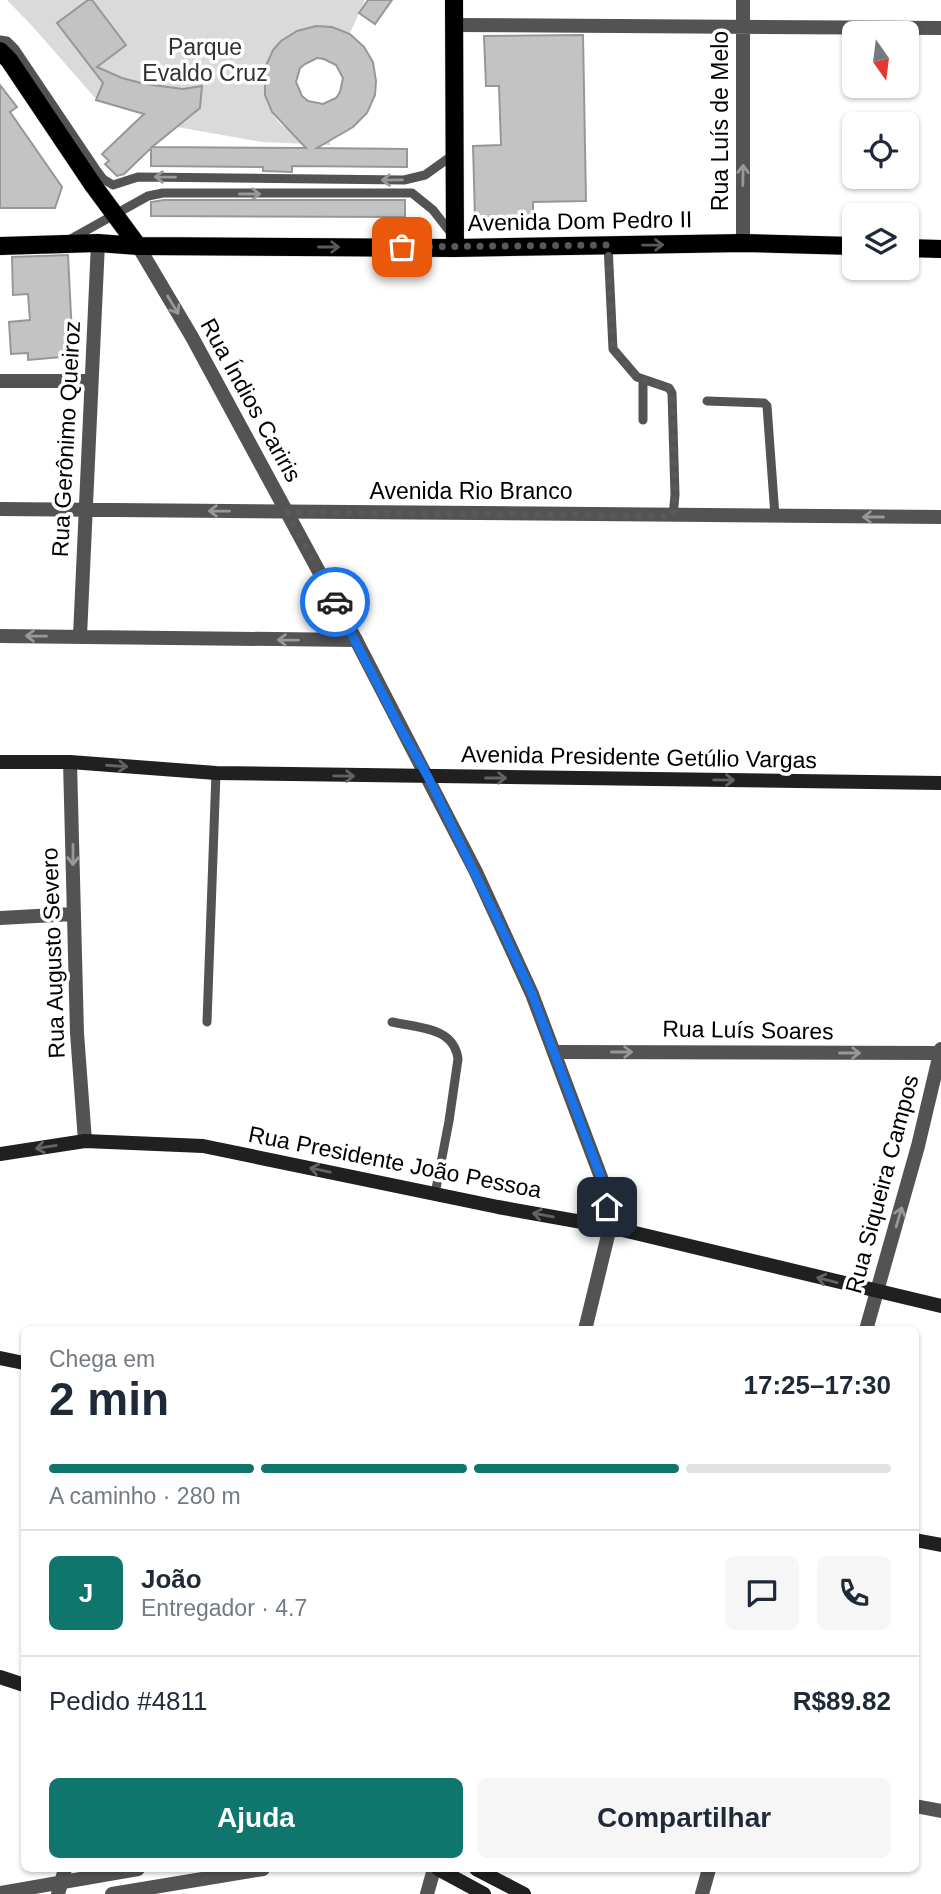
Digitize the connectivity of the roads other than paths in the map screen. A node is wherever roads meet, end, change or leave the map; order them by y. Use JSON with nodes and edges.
{"nodes":[{"id":1,"x":454,"y":0,"type":"edge"},
{"id":2,"x":743,"y":0,"type":"edge"},
{"id":3,"x":453,"y":25,"type":"junction"},
{"id":4,"x":743,"y":27,"type":"junction"},
{"id":5,"x":941,"y":28,"type":"edge"},
{"id":6,"x":6,"y":47,"type":"edge"},
{"id":7,"x":453,"y":155,"type":"junction"},
{"id":8,"x":115,"y":214,"type":"junction"},
{"id":9,"x":98,"y":243,"type":"junction"},
{"id":10,"x":455,"y":243,"type":"junction"},
{"id":11,"x":743,"y":243,"type":"junction"},
{"id":12,"x":60,"y":245,"type":"junction"},
{"id":13,"x":608,"y":245,"type":"junction"},
{"id":14,"x":0,"y":246,"type":"edge"},
{"id":15,"x":138,"y":246,"type":"junction"},
{"id":16,"x":842,"y":246,"type":"edge"},
{"id":17,"x":919,"y":248,"type":"edge"},
{"id":18,"x":941,"y":249,"type":"edge"},
{"id":19,"x":643,"y":379,"type":"junction"},
{"id":20,"x":91,"y":381,"type":"junction"},
{"id":21,"x":0,"y":382,"type":"edge"},
{"id":22,"x":707,"y":401,"type":"dead end"},
{"id":23,"x":643,"y":420,"type":"dead end"},
{"id":24,"x":0,"y":509,"type":"edge"},
{"id":25,"x":85,"y":510,"type":"junction"},
{"id":26,"x":287,"y":512,"type":"junction"},
{"id":27,"x":673,"y":516,"type":"junction"},
{"id":28,"x":775,"y":516,"type":"junction"},
{"id":29,"x":941,"y":517,"type":"edge"},
{"id":30,"x":0,"y":636,"type":"edge"},
{"id":31,"x":80,"y":636,"type":"junction"},
{"id":32,"x":356,"y":640,"type":"junction"},
{"id":33,"x":0,"y":762,"type":"edge"},
{"id":34,"x":70,"y":762,"type":"junction"},
{"id":35,"x":216,"y":773,"type":"junction"},
{"id":36,"x":428,"y":777,"type":"junction"},
{"id":37,"x":941,"y":783,"type":"edge"},
{"id":38,"x":73,"y":914,"type":"junction"},
{"id":39,"x":0,"y":918,"type":"edge"},
{"id":40,"x":207,"y":1022,"type":"dead end"},
{"id":41,"x":392,"y":1022,"type":"dead end"},
{"id":42,"x":554,"y":1052,"type":"junction"},
{"id":43,"x":941,"y":1052,"type":"edge"},
{"id":44,"x":85,"y":1141,"type":"junction"},
{"id":45,"x":0,"y":1154,"type":"edge"},
{"id":46,"x":435,"y":1194,"type":"junction"},
{"id":47,"x":610,"y":1227,"type":"junction"},
{"id":48,"x":877,"y":1292,"type":"junction"},
{"id":49,"x":941,"y":1306,"type":"edge"},
{"id":50,"x":586,"y":1326,"type":"edge"},
{"id":51,"x":867,"y":1326,"type":"edge"},
{"id":52,"x":0,"y":1359,"type":"edge"},
{"id":53,"x":21,"y":1362,"type":"edge"},
{"id":54,"x":919,"y":1541,"type":"edge"},
{"id":55,"x":941,"y":1545,"type":"edge"},
{"id":56,"x":0,"y":1677,"type":"edge"},
{"id":57,"x":21,"y":1684,"type":"edge"},
{"id":58,"x":919,"y":1807,"type":"edge"},
{"id":59,"x":941,"y":1811,"type":"edge"},
{"id":60,"x":120,"y":1872,"type":"edge"},
{"id":61,"x":245,"y":1872,"type":"edge"},
{"id":62,"x":435,"y":1872,"type":"edge"},
{"id":63,"x":442,"y":1872,"type":"edge"},
{"id":64,"x":482,"y":1872,"type":"edge"},
{"id":65,"x":708,"y":1872,"type":"edge"},
{"id":66,"x":61,"y":1882,"type":"edge"},
{"id":67,"x":0,"y":1893,"type":"edge"},
{"id":68,"x":112,"y":1894,"type":"edge"},
{"id":69,"x":427,"y":1894,"type":"edge"},
{"id":70,"x":484,"y":1894,"type":"edge"},
{"id":71,"x":524,"y":1894,"type":"edge"},
{"id":72,"x":702,"y":1894,"type":"edge"}],
"edges":[{"from":1,"to":3,"type":"main road"},
{"from":2,"to":4,"type":"street","name":"Rua Luís de Melo"},
{"from":3,"to":4,"type":"street"},
{"from":3,"to":7,"type":"main road"},
{"from":4,"to":5,"type":"street"},
{"from":11,"to":4,"type":"street","name":"Rua Luís de Melo","one_way":true},
{"from":7,"to":6,"type":"lane","one_way":true},
{"from":6,"to":8,"type":"main road"},
{"from":7,"to":10,"type":"main road"},
{"from":8,"to":10,"type":"lane","one_way":true},
{"from":8,"to":12,"type":"lane"},
{"from":8,"to":15,"type":"main road"},
{"from":9,"to":12,"type":"main road","name":"Avenida Dom Pedro II"},
{"from":9,"to":15,"type":"main road","name":"Avenida Dom Pedro II"},
{"from":9,"to":20,"type":"street","name":"Rua Gerônimo Queiroz"},
{"from":10,"to":13,"type":"main road","name":"Avenida Dom Pedro II"},
{"from":15,"to":10,"type":"main road","name":"Avenida Dom Pedro II","one_way":true},
{"from":13,"to":11,"type":"main road","name":"Avenida Dom Pedro II","one_way":true},
{"from":11,"to":16,"type":"main road","name":"Avenida Dom Pedro II"},
{"from":12,"to":14,"type":"main road","name":"Avenida Dom Pedro II"},
{"from":13,"to":19,"type":"lane"},
{"from":15,"to":26,"type":"street","name":"Rua Índios Cariris","one_way":true},
{"from":17,"to":18,"type":"main road"},
{"from":19,"to":23,"type":"lane"},
{"from":19,"to":27,"type":"lane"},
{"from":20,"to":21,"type":"street"},
{"from":20,"to":25,"type":"street","name":"Rua Gerônimo Queiroz"},
{"from":22,"to":28,"type":"lane"},
{"from":24,"to":25,"type":"street","name":"Avenida Rio Branco"},
{"from":26,"to":25,"type":"street","name":"Avenida Rio Branco","one_way":true},
{"from":25,"to":31,"type":"street","name":"Rua Gerônimo Queiroz"},
{"from":26,"to":27,"type":"street","name":"Avenida Rio Branco"},
{"from":26,"to":32,"type":"street","name":"Rua Índios Cariris"},
{"from":27,"to":28,"type":"street","name":"Avenida Rio Branco"},
{"from":29,"to":28,"type":"street","name":"Avenida Rio Branco","one_way":true},
{"from":31,"to":30,"type":"street","one_way":true},
{"from":32,"to":31,"type":"street","one_way":true},
{"from":32,"to":36,"type":"street","name":"Rua Índios Cariris"},
{"from":33,"to":34,"type":"main road","name":"Avenida Presidente Getúlio Vargas"},
{"from":34,"to":35,"type":"main road","name":"Avenida Presidente Getúlio Vargas","one_way":true},
{"from":34,"to":38,"type":"street","name":"Rua Augusto Severo","one_way":true},
{"from":35,"to":36,"type":"main road","name":"Avenida Presidente Getúlio Vargas","one_way":true},
{"from":35,"to":40,"type":"lane"},
{"from":36,"to":37,"type":"main road","name":"Avenida Presidente Getúlio Vargas","one_way":true},
{"from":36,"to":42,"type":"street","name":"Rua Índios Cariris"},
{"from":38,"to":39,"type":"street"},
{"from":38,"to":44,"type":"street","name":"Rua Augusto Severo"},
{"from":41,"to":46,"type":"lane"},
{"from":42,"to":43,"type":"street","name":"Rua Luís Soares","one_way":true},
{"from":42,"to":47,"type":"street","name":"Rua Índios Cariris"},
{"from":48,"to":43,"type":"street","name":"Rua Siqueira Campos","one_way":true},
{"from":44,"to":45,"type":"main road","name":"Rua Presidente João Pessoa","one_way":true},
{"from":46,"to":44,"type":"main road","name":"Rua Presidente João Pessoa","one_way":true},
{"from":47,"to":46,"type":"main road","name":"Rua Presidente João Pessoa","one_way":true},
{"from":48,"to":47,"type":"main road","name":"Rua Presidente João Pessoa","one_way":true},
{"from":47,"to":50,"type":"street"},
{"from":48,"to":49,"type":"main road","name":"Rua Presidente João Pessoa"},
{"from":48,"to":51,"type":"street","name":"Rua Siqueira Campos"},
{"from":52,"to":53,"type":"main road"},
{"from":54,"to":55,"type":"main road"},
{"from":56,"to":57,"type":"main road"},
{"from":58,"to":59,"type":"street"},
{"from":60,"to":66,"type":"street"},
{"from":61,"to":68,"type":"street"},
{"from":62,"to":69,"type":"street"},
{"from":63,"to":70,"type":"main road"},
{"from":64,"to":71,"type":"main road"},
{"from":65,"to":72,"type":"street"},
{"from":66,"to":67,"type":"street"}]}
